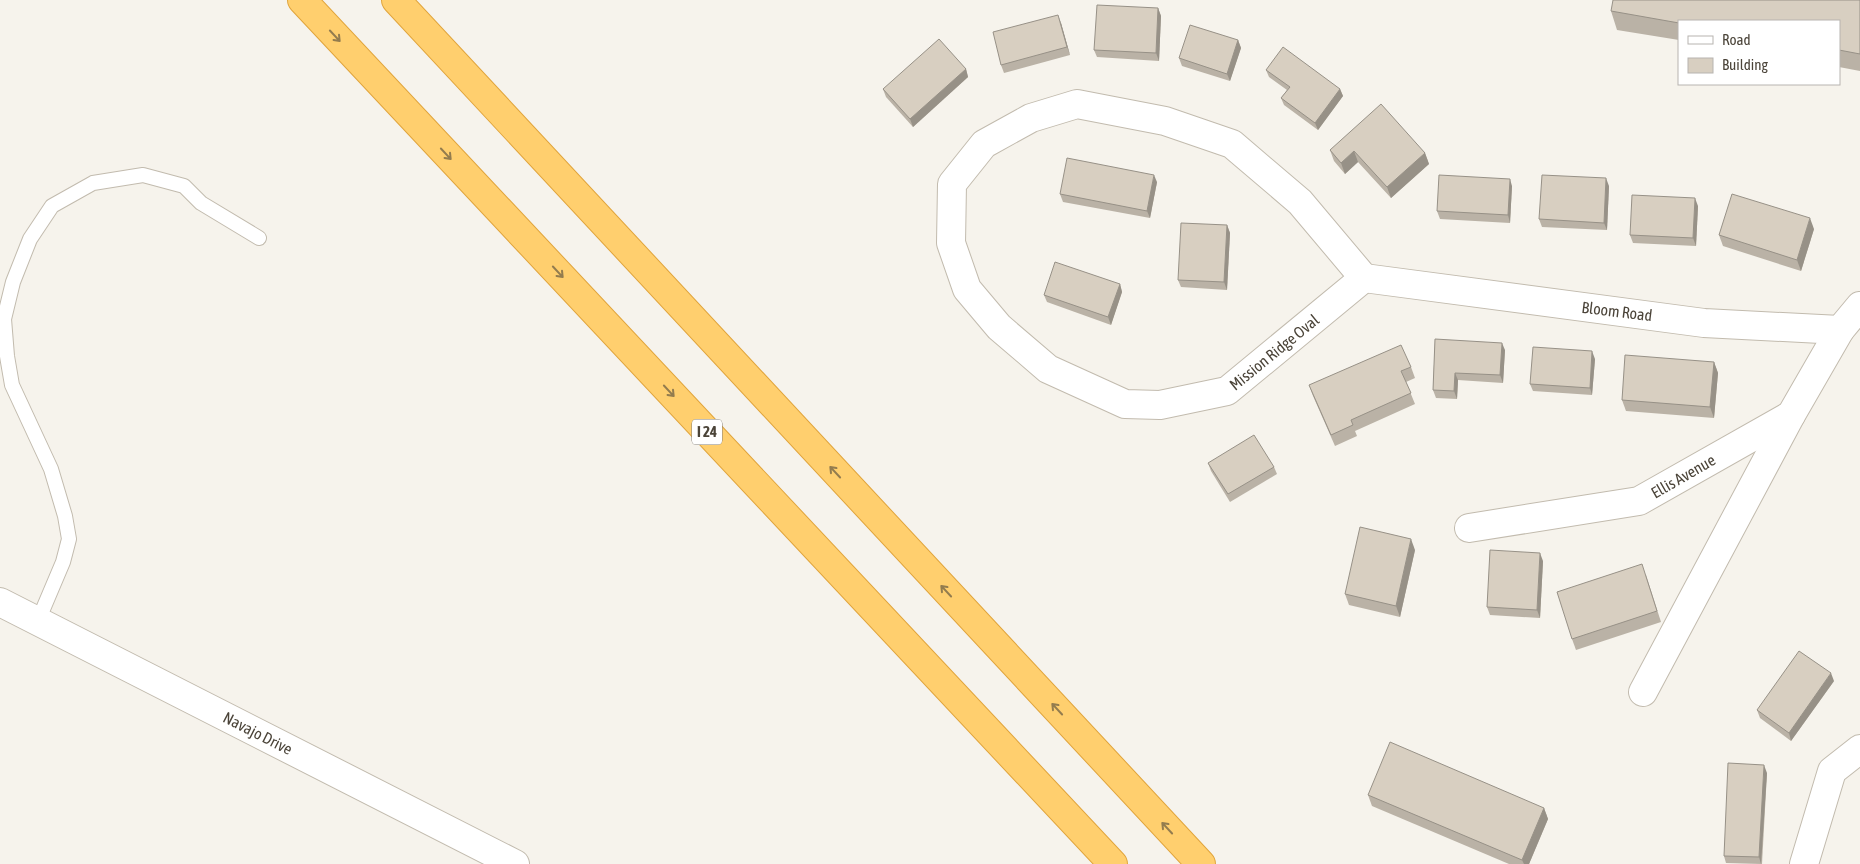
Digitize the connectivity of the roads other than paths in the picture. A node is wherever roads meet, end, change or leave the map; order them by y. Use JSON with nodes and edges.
{"nodes":[{"id":1,"x":302,"y":0,"type":"edge"},
{"id":2,"x":396,"y":0,"type":"edge"},
{"id":3,"x":259,"y":238,"type":"dead end"},
{"id":4,"x":1364,"y":278,"type":"junction"},
{"id":5,"x":1860,"y":306,"type":"edge"},
{"id":6,"x":1840,"y":330,"type":"junction"},
{"id":7,"x":1791,"y":415,"type":"junction"},
{"id":8,"x":1468,"y":528,"type":"dead end"},
{"id":9,"x":0,"y":602,"type":"edge"},
{"id":10,"x":38,"y":621,"type":"junction"},
{"id":11,"x":1643,"y":692,"type":"dead end"},
{"id":12,"x":1860,"y":750,"type":"edge"},
{"id":13,"x":516,"y":864,"type":"edge"},
{"id":14,"x":1113,"y":864,"type":"edge"},
{"id":15,"x":1201,"y":864,"type":"edge"},
{"id":16,"x":1804,"y":864,"type":"edge"}],
"edges":[{"from":1,"to":14,"type":"highway","number":"I 24","one_way":true},
{"from":15,"to":2,"type":"highway","one_way":true},
{"from":3,"to":10,"type":"lane"},
{"from":4,"to":4,"type":"street","name":"Mission Ridge Oval"},
{"from":4,"to":6,"type":"street","name":"Bloom Road"},
{"from":5,"to":6,"type":"street"},
{"from":6,"to":7,"type":"street"},
{"from":7,"to":8,"type":"street","name":"Ellis Avenue"},
{"from":7,"to":11,"type":"street"},
{"from":9,"to":10,"type":"street","name":"Navajo Drive"},
{"from":10,"to":13,"type":"street","name":"Navajo Drive"},
{"from":12,"to":16,"type":"street"}]}
